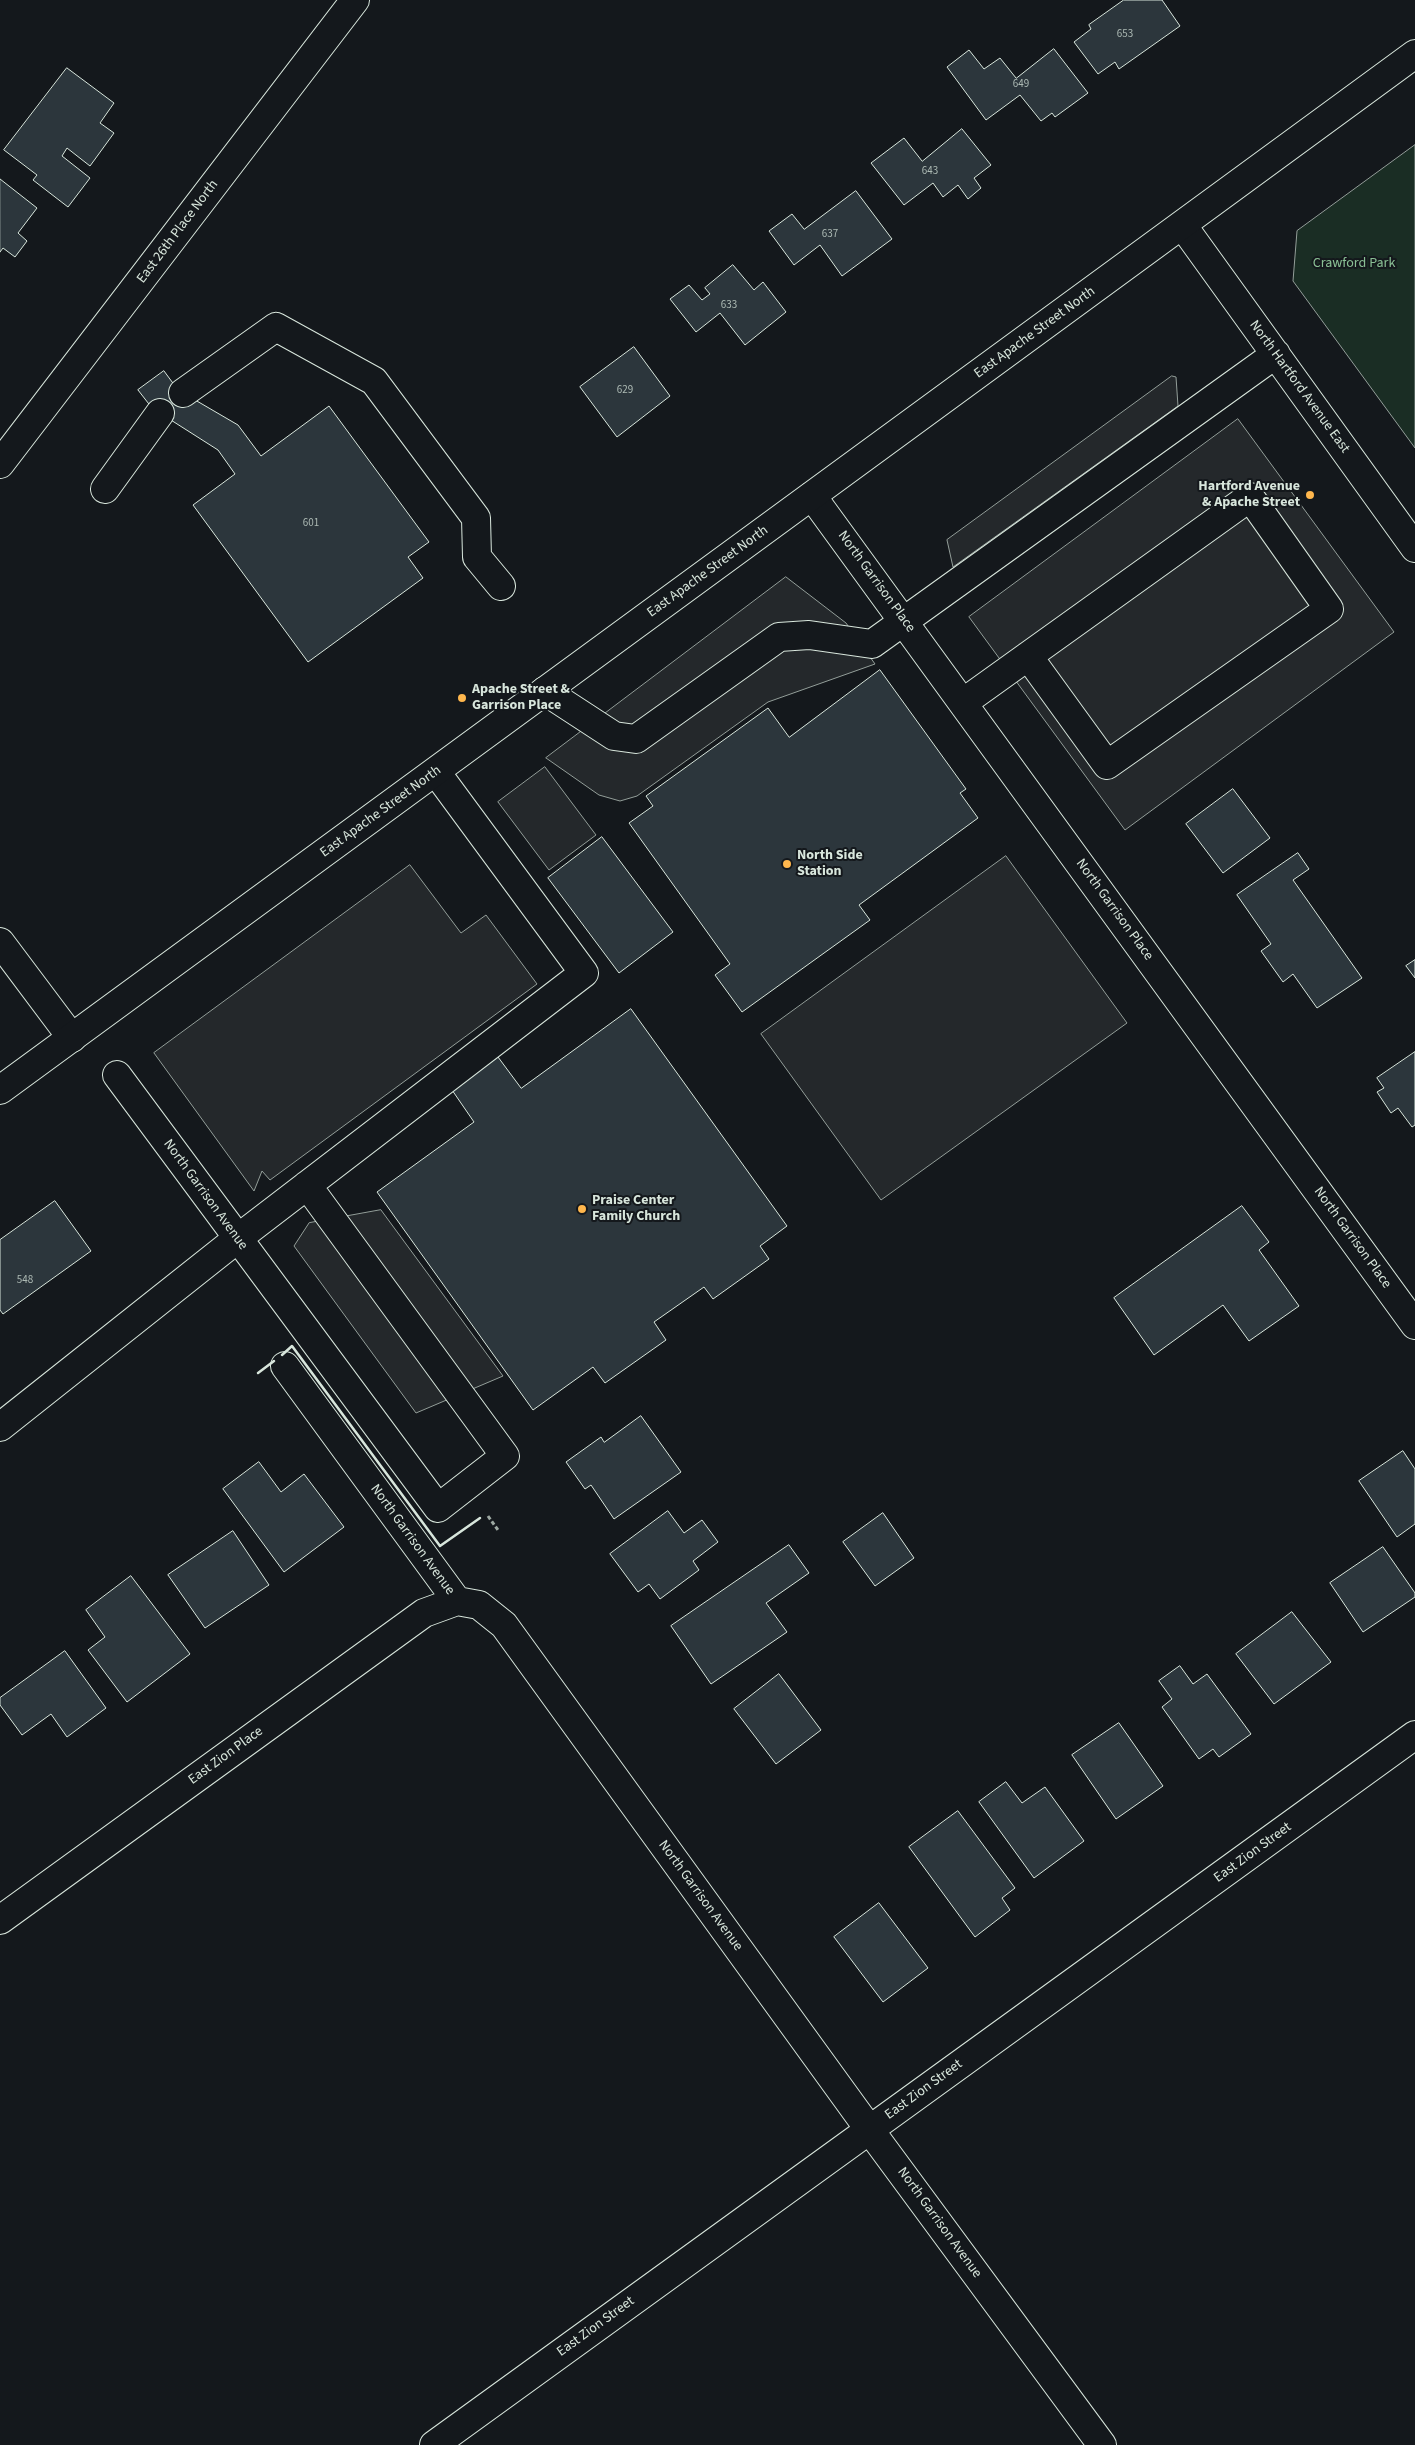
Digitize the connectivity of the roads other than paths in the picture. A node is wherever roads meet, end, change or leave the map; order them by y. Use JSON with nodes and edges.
{"nodes":[{"id":1,"x":355,"y":0,"type":"edge"},
{"id":2,"x":1415,"y":54,"type":"edge"},
{"id":3,"x":1183,"y":226,"type":"junction"},
{"id":4,"x":1276,"y":354,"type":"junction"},
{"id":5,"x":183,"y":393,"type":"dead end"},
{"id":6,"x":160,"y":413,"type":"dead end"},
{"id":7,"x":0,"y":464,"type":"edge"},
{"id":8,"x":105,"y":489,"type":"dead end"},
{"id":9,"x":812,"y":496,"type":"junction"},
{"id":10,"x":1415,"y":548,"type":"edge"},
{"id":11,"x":502,"y":586,"type":"dead end"},
{"id":12,"x":905,"y":622,"type":"junction"},
{"id":13,"x":1028,"y":656,"type":"junction"},
{"id":14,"x":545,"y":692,"type":"junction"},
{"id":15,"x":964,"y":702,"type":"junction"},
{"id":16,"x":436,"y":772,"type":"junction"},
{"id":17,"x":0,"y":942,"type":"edge"},
{"id":18,"x":72,"y":1038,"type":"junction"},
{"id":19,"x":117,"y":1075,"type":"dead end"},
{"id":20,"x":0,"y":1090,"type":"edge"},
{"id":21,"x":308,"y":1185,"type":"junction"},
{"id":22,"x":237,"y":1239,"type":"junction"},
{"id":23,"x":1415,"y":1325,"type":"edge"},
{"id":24,"x":285,"y":1366,"type":"dead end"},
{"id":25,"x":0,"y":1426,"type":"edge"},
{"id":26,"x":457,"y":1601,"type":"junction"},
{"id":27,"x":1415,"y":1735,"type":"edge"},
{"id":28,"x":0,"y":1920,"type":"edge"},
{"id":29,"x":869,"y":2129,"type":"junction"},
{"id":30,"x":434,"y":2445,"type":"edge"},
{"id":31,"x":1102,"y":2445,"type":"edge"}],
"edges":[{"from":1,"to":7,"type":"street","name":"East 26th Place North"},
{"from":2,"to":3,"type":"street","name":"East Apache Street North"},
{"from":3,"to":4,"type":"street","name":"North Hartford Avenue East"},
{"from":3,"to":9,"type":"street","name":"East Apache Street North"},
{"from":4,"to":10,"type":"street","name":"North Hartford Avenue East"},
{"from":4,"to":12,"type":"street"},
{"from":5,"to":11,"type":"street"},
{"from":6,"to":8,"type":"street"},
{"from":9,"to":12,"type":"street","name":"North Garrison Place"},
{"from":9,"to":14,"type":"street","name":"East Apache Street North"},
{"from":12,"to":14,"type":"street"},
{"from":12,"to":15,"type":"street","name":"North Garrison Place"},
{"from":13,"to":13,"type":"street"},
{"from":13,"to":15,"type":"street"},
{"from":14,"to":16,"type":"street","name":"East Apache Street North"},
{"from":15,"to":23,"type":"street","name":"North Garrison Place"},
{"from":16,"to":18,"type":"street","name":"East Apache Street North"},
{"from":16,"to":21,"type":"street"},
{"from":17,"to":18,"type":"street"},
{"from":18,"to":20,"type":"street","name":"East Apache Street North"},
{"from":19,"to":22,"type":"street","name":"North Garrison Avenue"},
{"from":21,"to":22,"type":"street"},
{"from":21,"to":22,"type":"street","name":"North Garrison Avenue"},
{"from":22,"to":25,"type":"street"},
{"from":24,"to":26,"type":"street","name":"North Garrison Avenue"},
{"from":26,"to":28,"type":"street","name":"East Zion Place"},
{"from":26,"to":29,"type":"street","name":"North Garrison Avenue"},
{"from":27,"to":29,"type":"street","name":"East Zion Street"},
{"from":29,"to":30,"type":"street","name":"East Zion Street"},
{"from":29,"to":31,"type":"street","name":"North Garrison Avenue"}]}
